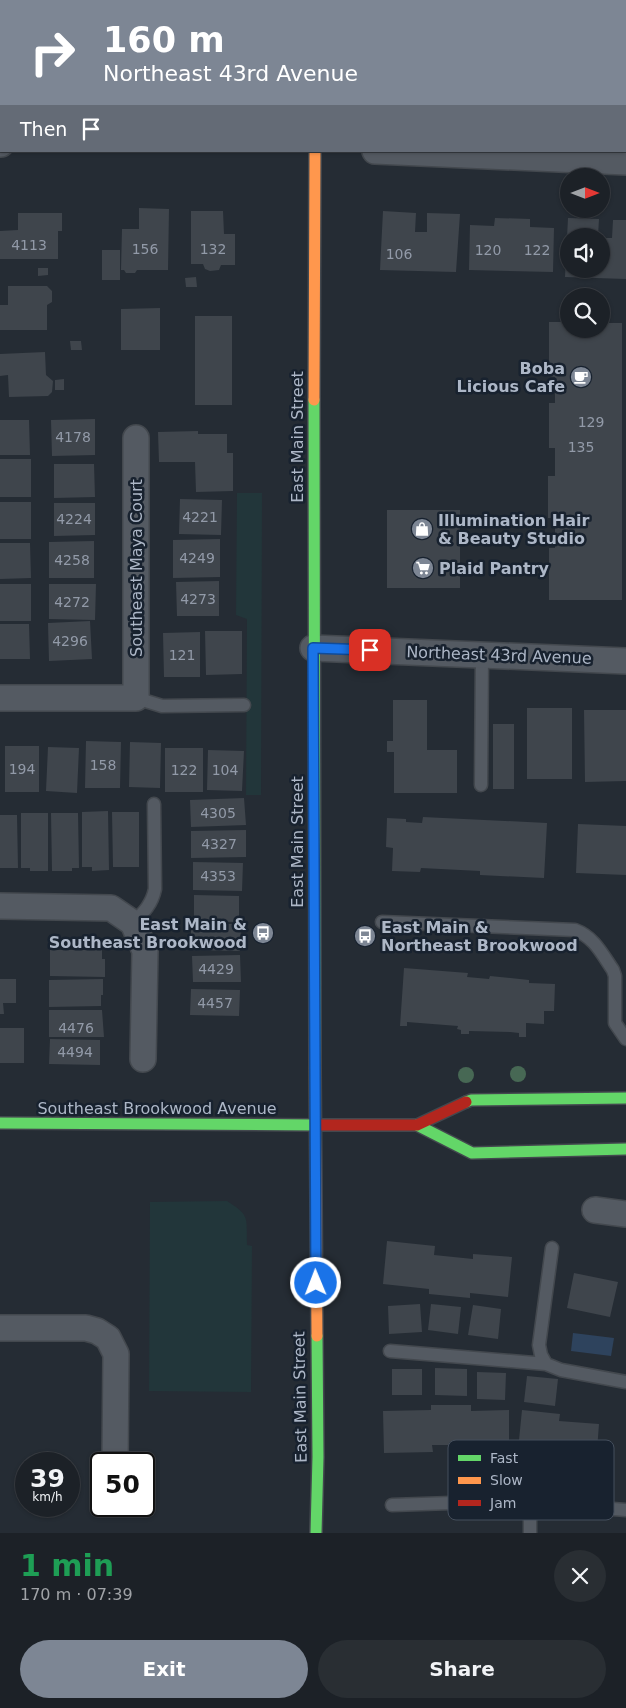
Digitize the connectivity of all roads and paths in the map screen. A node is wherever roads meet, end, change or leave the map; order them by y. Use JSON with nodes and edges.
{"nodes":[{"id":1,"x":314,"y":152,"type":"edge"},
{"id":2,"x":398,"y":152,"type":"edge"},
{"id":3,"x":626,"y":162,"type":"edge"},
{"id":4,"x":136,"y":438,"type":"dead end"},
{"id":5,"x":313,"y":648,"type":"junction"},
{"id":6,"x":482,"y":655,"type":"junction"},
{"id":7,"x":626,"y":660,"type":"edge"},
{"id":8,"x":0,"y":698,"type":"edge"},
{"id":9,"x":136,"y":698,"type":"junction"},
{"id":10,"x":244,"y":705,"type":"dead end"},
{"id":11,"x":481,"y":786,"type":"dead end"},
{"id":12,"x":154,"y":804,"type":"dead end"},
{"id":13,"x":0,"y":906,"type":"edge"},
{"id":14,"x":382,"y":922,"type":"dead end"},
{"id":15,"x":133,"y":923,"type":"junction"},
{"id":16,"x":626,"y":1039,"type":"edge"},
{"id":17,"x":143,"y":1059,"type":"dead end"},
{"id":18,"x":626,"y":1098,"type":"edge"},
{"id":19,"x":0,"y":1123,"type":"edge"},
{"id":20,"x":315,"y":1124,"type":"junction"},
{"id":21,"x":417,"y":1125,"type":"junction"},
{"id":22,"x":626,"y":1149,"type":"edge"},
{"id":23,"x":595,"y":1210,"type":"dead end"},
{"id":24,"x":626,"y":1214,"type":"edge"},
{"id":25,"x":552,"y":1248,"type":"dead end"},
{"id":26,"x":0,"y":1328,"type":"edge"},
{"id":27,"x":390,"y":1351,"type":"dead end"},
{"id":28,"x":546,"y":1364,"type":"junction"},
{"id":29,"x":626,"y":1382,"type":"edge"},
{"id":30,"x":115,"y":1452,"type":"edge"},
{"id":31,"x":448,"y":1503,"type":"edge"},
{"id":32,"x":392,"y":1505,"type":"dead end"},
{"id":33,"x":530,"y":1520,"type":"edge"},
{"id":34,"x":316,"y":1533,"type":"edge"},
{"id":35,"x":530,"y":1533,"type":"edge"}],
"edges":[{"from":1,"to":5,"type":"main road","name":"East Main Street"},
{"from":2,"to":3,"type":"street"},
{"from":4,"to":9,"type":"street","name":"Southeast Maya Court"},
{"from":5,"to":6,"type":"street","name":"Northeast 43rd Avenue"},
{"from":5,"to":20,"type":"main road","name":"East Main Street"},
{"from":6,"to":7,"type":"street","name":"Northeast 43rd Avenue"},
{"from":6,"to":11,"type":"lane"},
{"from":8,"to":9,"type":"street"},
{"from":9,"to":10,"type":"lane"},
{"from":12,"to":15,"type":"lane"},
{"from":13,"to":15,"type":"street"},
{"from":14,"to":16,"type":"lane"},
{"from":15,"to":17,"type":"street"},
{"from":18,"to":21,"type":"main road"},
{"from":19,"to":20,"type":"main road","name":"Southeast Brookwood Avenue"},
{"from":20,"to":21,"type":"main road","name":"Southeast Brookwood Avenue"},
{"from":20,"to":34,"type":"main road","name":"East Main Street"},
{"from":21,"to":22,"type":"main road"},
{"from":23,"to":24,"type":"street"},
{"from":25,"to":28,"type":"lane"},
{"from":26,"to":30,"type":"street"},
{"from":27,"to":28,"type":"lane"},
{"from":28,"to":29,"type":"lane"},
{"from":31,"to":32,"type":"lane"},
{"from":33,"to":35,"type":"lane"}]}
